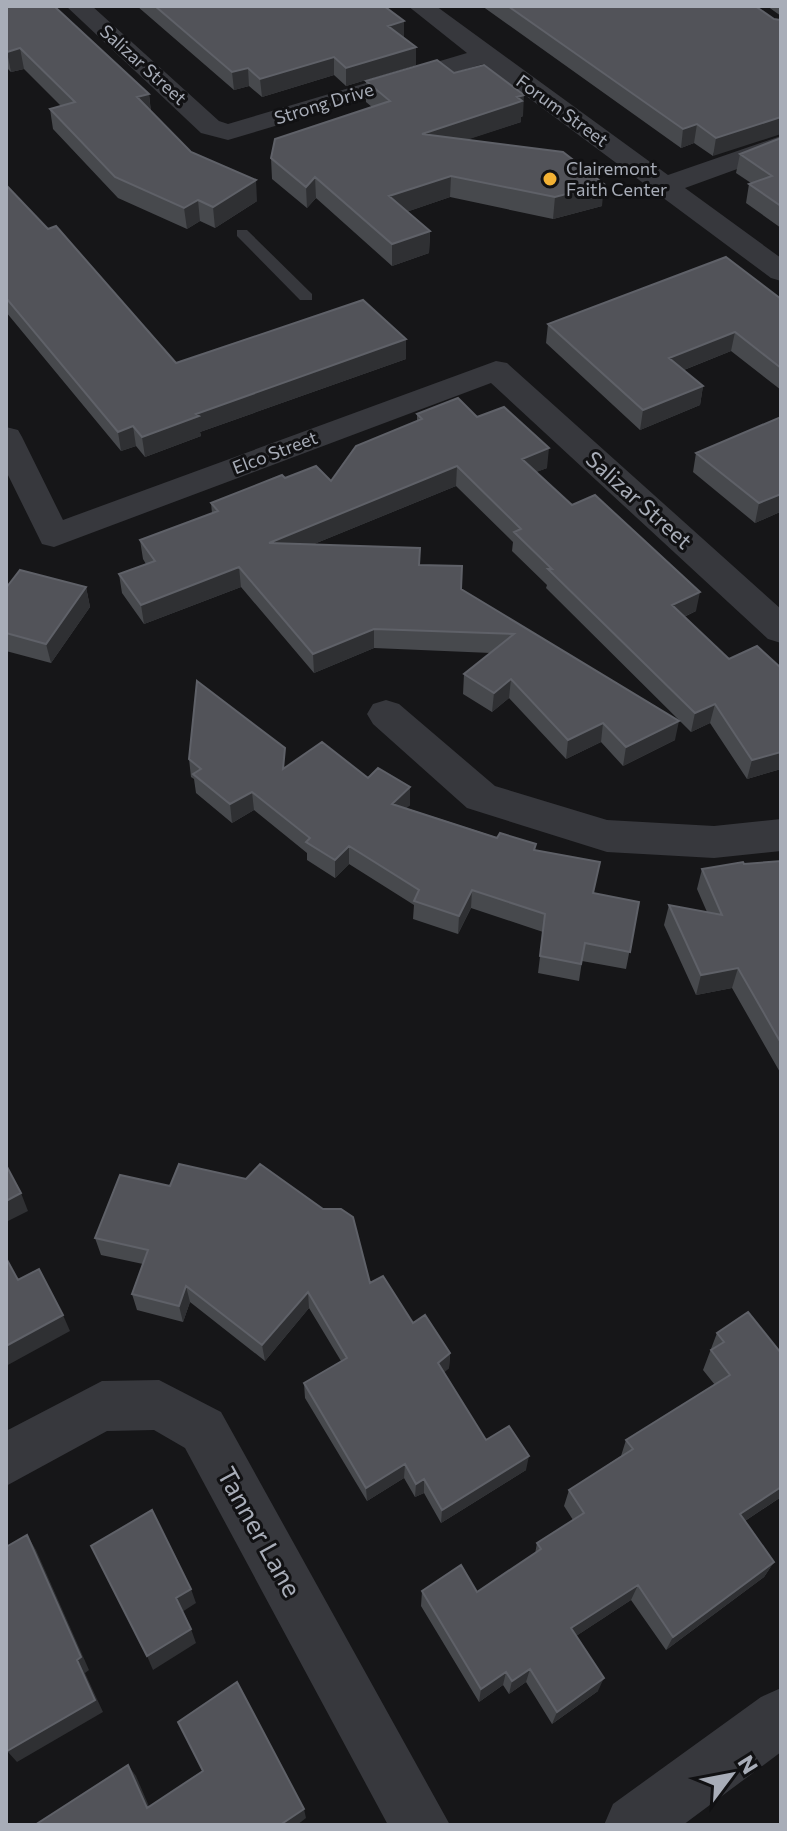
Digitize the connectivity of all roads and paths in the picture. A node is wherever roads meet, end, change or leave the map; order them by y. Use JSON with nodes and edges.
{"nodes":[{"id":1,"x":78,"y":6,"type":"edge"},
{"id":2,"x":420,"y":6,"type":"edge"},
{"id":3,"x":486,"y":55,"type":"junction"},
{"id":4,"x":253,"y":126,"type":"joint"},
{"id":5,"x":781,"y":144,"type":"edge"},
{"id":6,"x":664,"y":186,"type":"junction"},
{"id":7,"x":242,"y":233,"type":"dead end"},
{"id":8,"x":781,"y":272,"type":"edge"},
{"id":9,"x":306,"y":297,"type":"dead end"},
{"id":10,"x":496,"y":370,"type":"joint"},
{"id":11,"x":6,"y":437,"type":"edge"},
{"id":12,"x":781,"y":630,"type":"edge"},
{"id":13,"x":386,"y":714,"type":"dead end"},
{"id":14,"x":781,"y":835,"type":"edge"},
{"id":15,"x":6,"y":1460,"type":"edge"},
{"id":16,"x":781,"y":1717,"type":"edge"},
{"id":17,"x":420,"y":1825,"type":"edge"},
{"id":18,"x":634,"y":1825,"type":"edge"}],
"edges":[{"from":1,"to":4,"type":"street","name":"Salizar Street"},
{"from":2,"to":3,"type":"street","name":"Forum Street"},
{"from":3,"to":4,"type":"street","name":"Strong Drive"},
{"from":3,"to":6,"type":"street","name":"Forum Street"},
{"from":5,"to":6,"type":"street"},
{"from":6,"to":8,"type":"street","name":"Forum Street"},
{"from":7,"to":9,"type":"lane"},
{"from":10,"to":11,"type":"street","name":"Elco Street"},
{"from":10,"to":12,"type":"street","name":"Salizar Street"},
{"from":13,"to":14,"type":"street"},
{"from":15,"to":17,"type":"street","name":"Tanner Lane"},
{"from":16,"to":18,"type":"street"}]}
